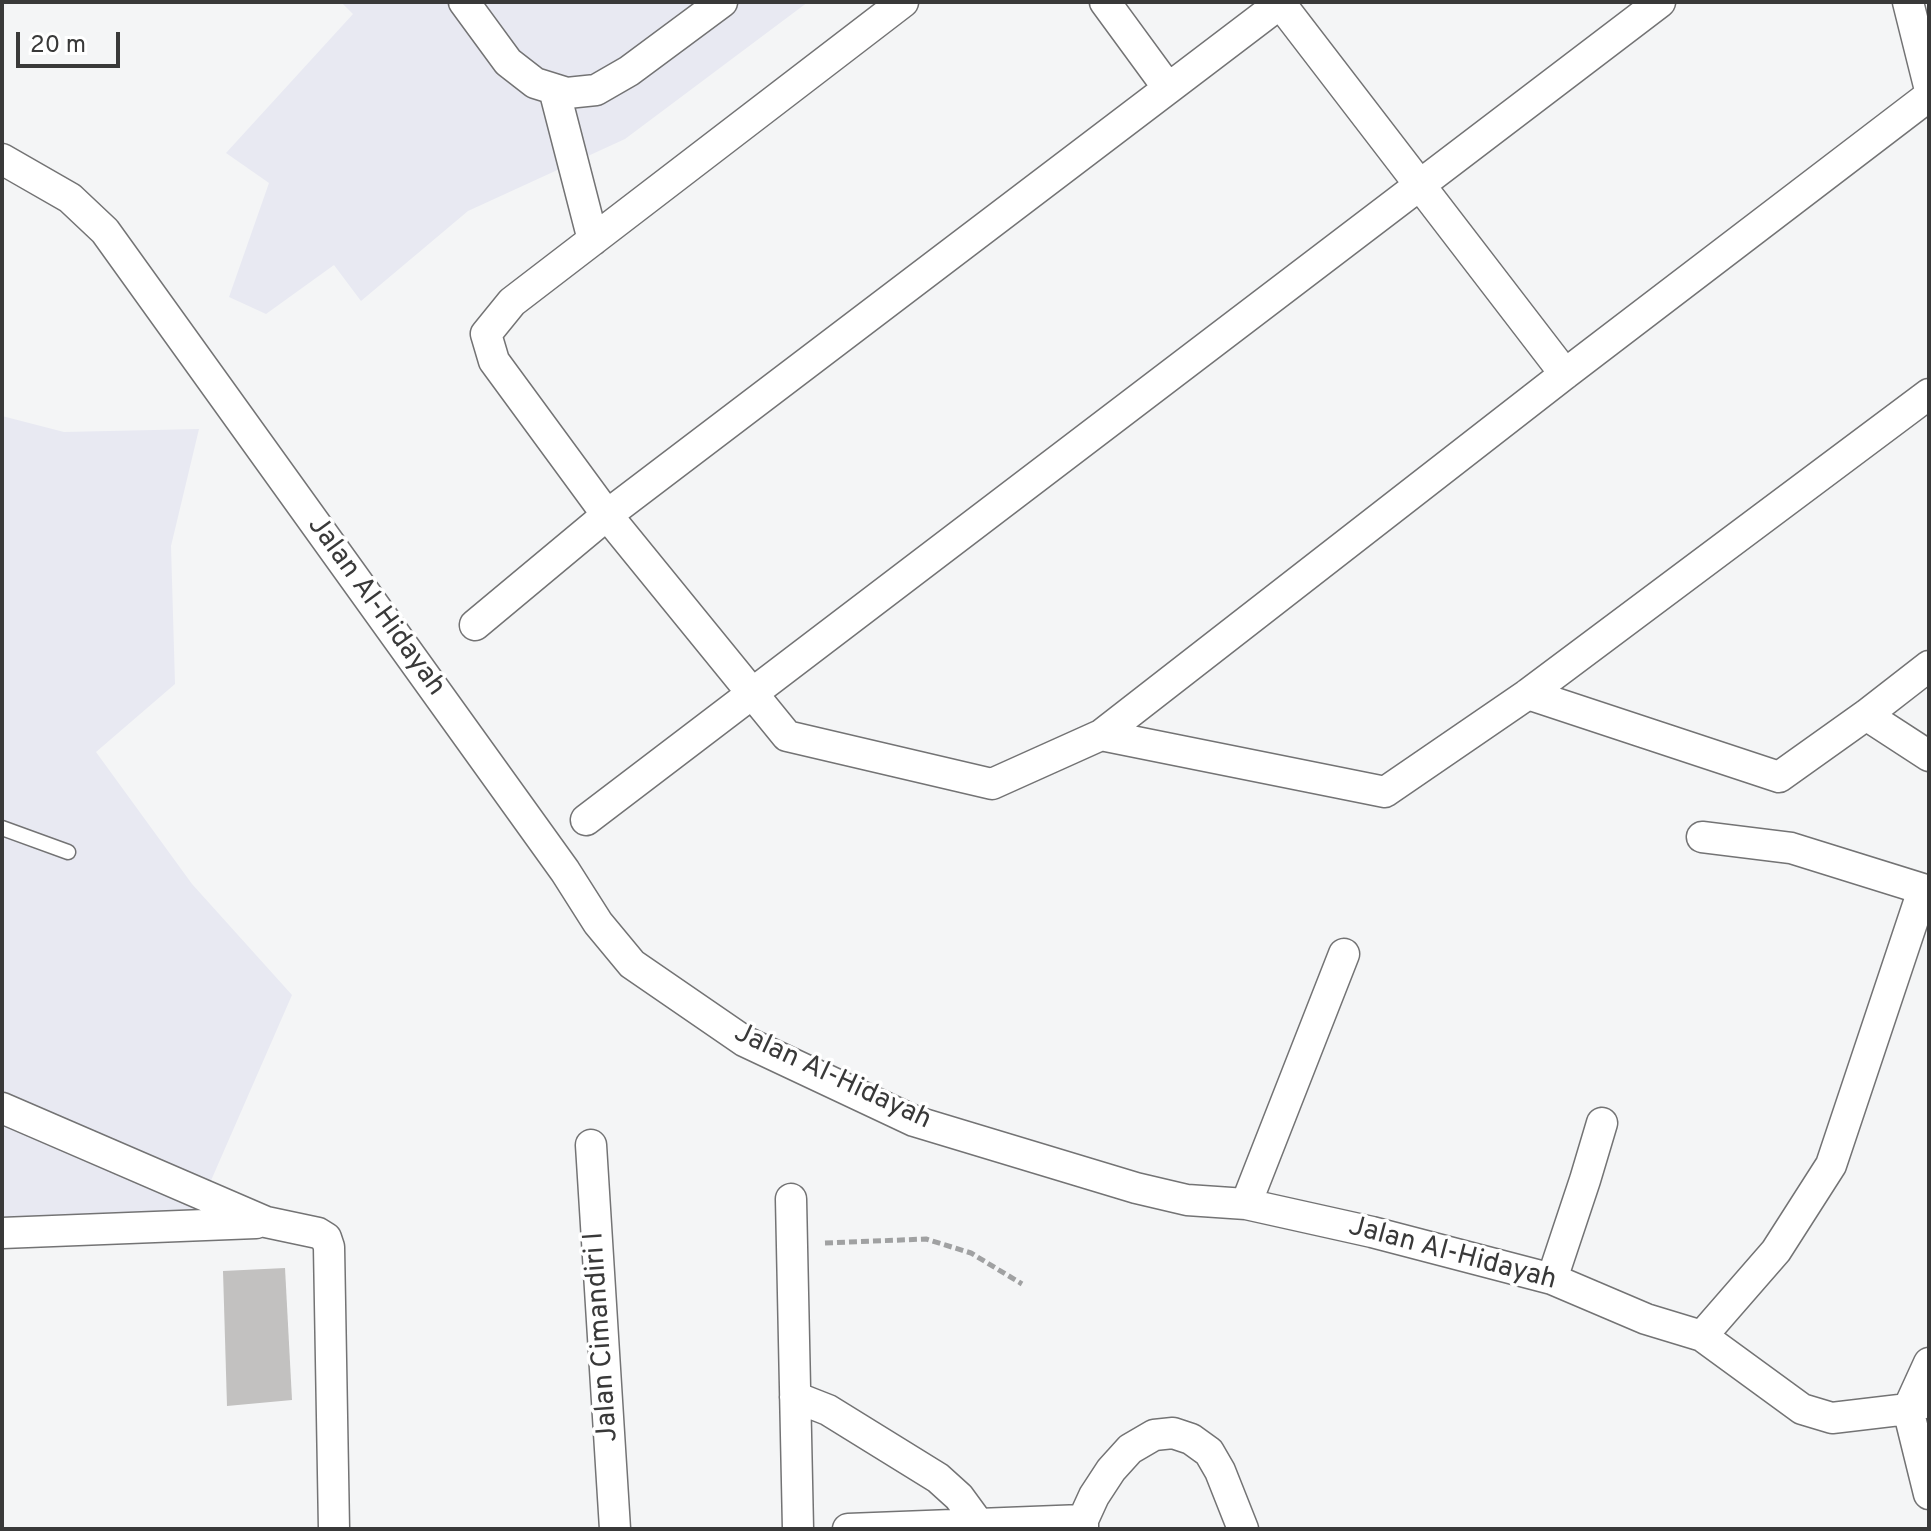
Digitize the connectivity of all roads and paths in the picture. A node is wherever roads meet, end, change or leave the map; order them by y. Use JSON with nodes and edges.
{"nodes":[{"id":1,"x":464,"y":2,"type":"edge"},
{"id":2,"x":722,"y":2,"type":"edge"},
{"id":3,"x":903,"y":2,"type":"edge"},
{"id":4,"x":1105,"y":2,"type":"edge"},
{"id":5,"x":1660,"y":2,"type":"edge"},
{"id":6,"x":1908,"y":2,"type":"edge"},
{"id":7,"x":1281,"y":3,"type":"edge"},
{"id":8,"x":1929,"y":86,"type":"edge"},
{"id":9,"x":1168,"y":88,"type":"junction"},
{"id":10,"x":554,"y":89,"type":"junction"},
{"id":11,"x":1929,"y":96,"type":"edge"},
{"id":12,"x":2,"y":159,"type":"edge"},
{"id":13,"x":1420,"y":186,"type":"junction"},
{"id":14,"x":593,"y":240,"type":"junction"},
{"id":15,"x":1565,"y":374,"type":"junction"},
{"id":16,"x":1929,"y":394,"type":"edge"},
{"id":17,"x":607,"y":515,"type":"junction"},
{"id":18,"x":475,"y":625,"type":"dead end"},
{"id":19,"x":1929,"y":666,"type":"edge"},
{"id":20,"x":753,"y":694,"type":"junction"},
{"id":21,"x":1528,"y":694,"type":"junction"},
{"id":22,"x":1866,"y":715,"type":"junction"},
{"id":23,"x":1101,"y":735,"type":"junction"},
{"id":24,"x":1929,"y":756,"type":"edge"},
{"id":25,"x":586,"y":820,"type":"dead end"},
{"id":26,"x":2,"y":828,"type":"edge"},
{"id":27,"x":1702,"y":837,"type":"dead end"},
{"id":28,"x":68,"y":852,"type":"dead end"},
{"id":29,"x":1926,"y":890,"type":"edge"},
{"id":30,"x":1344,"y":954,"type":"dead end"},
{"id":31,"x":2,"y":1108,"type":"edge"},
{"id":32,"x":1602,"y":1123,"type":"dead end"},
{"id":33,"x":591,"y":1145,"type":"dead end"},
{"id":34,"x":791,"y":1199,"type":"dead end"},
{"id":35,"x":1246,"y":1204,"type":"junction"},
{"id":36,"x":266,"y":1222,"type":"junction"},
{"id":37,"x":2,"y":1233,"type":"edge"},
{"id":38,"x":792,"y":1244,"type":"junction"},
{"id":39,"x":1552,"y":1279,"type":"junction"},
{"id":40,"x":1022,"y":1284,"type":"dead end"},
{"id":41,"x":1702,"y":1336,"type":"junction"},
{"id":42,"x":1929,"y":1363,"type":"edge"},
{"id":43,"x":795,"y":1397,"type":"junction"},
{"id":44,"x":1918,"y":1405,"type":"edge"},
{"id":45,"x":1929,"y":1494,"type":"edge"},
{"id":46,"x":978,"y":1523,"type":"junction"},
{"id":47,"x":1083,"y":1524,"type":"edge"},
{"id":48,"x":334,"y":1529,"type":"edge"},
{"id":49,"x":615,"y":1529,"type":"edge"},
{"id":50,"x":798,"y":1529,"type":"edge"},
{"id":51,"x":848,"y":1529,"type":"edge"},
{"id":52,"x":1243,"y":1529,"type":"edge"}],
"edges":[{"from":1,"to":10,"type":"street"},
{"from":2,"to":10,"type":"street"},
{"from":3,"to":14,"type":"street"},
{"from":4,"to":9,"type":"street"},
{"from":5,"to":13,"type":"street"},
{"from":6,"to":8,"type":"street"},
{"from":7,"to":9,"type":"street"},
{"from":7,"to":13,"type":"street"},
{"from":9,"to":17,"type":"street"},
{"from":10,"to":14,"type":"street"},
{"from":11,"to":15,"type":"street"},
{"from":12,"to":35,"type":"street","name":"Jalan Al-Hidayah"},
{"from":13,"to":15,"type":"street"},
{"from":13,"to":20,"type":"street"},
{"from":14,"to":17,"type":"street"},
{"from":15,"to":23,"type":"street"},
{"from":16,"to":21,"type":"street"},
{"from":17,"to":18,"type":"street"},
{"from":17,"to":20,"type":"street"},
{"from":19,"to":22,"type":"street"},
{"from":20,"to":23,"type":"street"},
{"from":20,"to":25,"type":"street"},
{"from":21,"to":22,"type":"street"},
{"from":21,"to":23,"type":"street"},
{"from":22,"to":24,"type":"street"},
{"from":26,"to":28,"type":"lane"},
{"from":27,"to":29,"type":"street"},
{"from":29,"to":41,"type":"street"},
{"from":30,"to":35,"type":"street"},
{"from":31,"to":36,"type":"street"},
{"from":32,"to":39,"type":"street"},
{"from":33,"to":49,"type":"street","name":"Jalan Cimandiri I"},
{"from":34,"to":38,"type":"street"},
{"from":35,"to":39,"type":"street","name":"Jalan Al-Hidayah"},
{"from":36,"to":37,"type":"street"},
{"from":36,"to":48,"type":"street"},
{"from":38,"to":40,"type":"path"},
{"from":38,"to":43,"type":"street"},
{"from":39,"to":41,"type":"street","name":"Jalan Al-Hidayah"},
{"from":41,"to":44,"type":"street","name":"Jalan Al-Hidayah"},
{"from":42,"to":44,"type":"street"},
{"from":43,"to":46,"type":"street"},
{"from":43,"to":50,"type":"street"},
{"from":44,"to":45,"type":"street"},
{"from":46,"to":47,"type":"street"},
{"from":46,"to":51,"type":"street"},
{"from":47,"to":52,"type":"street"}]}
